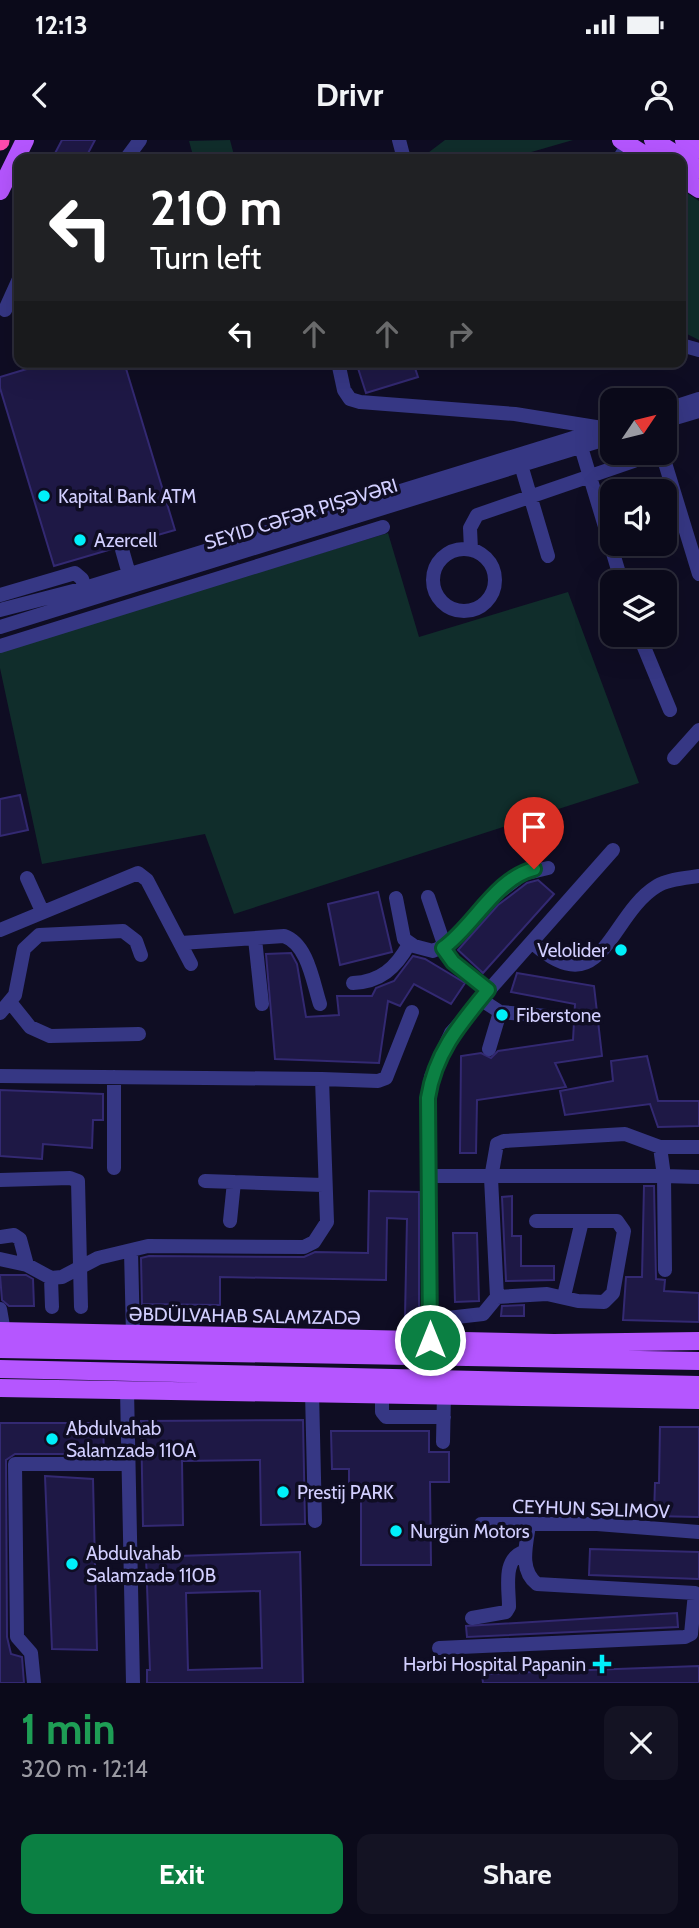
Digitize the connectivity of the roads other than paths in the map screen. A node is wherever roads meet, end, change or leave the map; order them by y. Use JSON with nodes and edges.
{"nodes":[{"id":1,"x":653,"y":140,"type":"edge"},
{"id":2,"x":684,"y":140,"type":"edge"},
{"id":3,"x":699,"y":149,"type":"edge"},
{"id":4,"x":675,"y":154,"type":"edge"},
{"id":5,"x":14,"y":162,"type":"edge"},
{"id":6,"x":0,"y":191,"type":"edge"},
{"id":7,"x":14,"y":294,"type":"edge"},
{"id":8,"x":8,"y":312,"type":"edge"},
{"id":9,"x":339,"y":368,"type":"edge"},
{"id":10,"x":699,"y":399,"type":"edge"},
{"id":11,"x":677,"y":406,"type":"edge"},
{"id":12,"x":699,"y":411,"type":"edge"},
{"id":13,"x":677,"y":417,"type":"edge"},
{"id":14,"x":600,"y":429,"type":"edge"},
{"id":15,"x":600,"y":434,"type":"edge"},
{"id":16,"x":600,"y":437,"type":"edge"},
{"id":17,"x":581,"y":447,"type":"junction"},
{"id":18,"x":522,"y":466,"type":"junction"},
{"id":19,"x":619,"y":466,"type":"edge"},
{"id":20,"x":666,"y":466,"type":"edge"},
{"id":21,"x":592,"y":477,"type":"junction"},
{"id":22,"x":530,"y":496,"type":"junction"},
{"id":23,"x":328,"y":525,"type":"junction"},
{"id":24,"x":383,"y":527,"type":"dead end"},
{"id":25,"x":334,"y":544,"type":"junction"},
{"id":26,"x":121,"y":546,"type":"dead end"},
{"id":27,"x":471,"y":550,"type":"junction"},
{"id":28,"x":548,"y":556,"type":"dead end"},
{"id":29,"x":617,"y":570,"type":"edge"},
{"id":30,"x":699,"y":573,"type":"edge"},
{"id":31,"x":130,"y":575,"type":"junction"},
{"id":32,"x":85,"y":588,"type":"junction"},
{"id":33,"x":0,"y":595,"type":"edge"},
{"id":34,"x":0,"y":610,"type":"edge"},
{"id":35,"x":0,"y":627,"type":"edge"},
{"id":36,"x":0,"y":646,"type":"edge"},
{"id":37,"x":644,"y":647,"type":"edge"},
{"id":38,"x":670,"y":710,"type":"dead end"},
{"id":39,"x":699,"y":730,"type":"edge"},
{"id":40,"x":674,"y":758,"type":"dead end"},
{"id":41,"x":614,"y":850,"type":"dead end"},
{"id":42,"x":548,"y":868,"type":"dead end"},
{"id":43,"x":699,"y":876,"type":"edge"},
{"id":44,"x":27,"y":878,"type":"dead end"},
{"id":45,"x":428,"y":897,"type":"dead end"},
{"id":46,"x":396,"y":898,"type":"dead end"},
{"id":47,"x":42,"y":911,"type":"junction"},
{"id":48,"x":0,"y":930,"type":"edge"},
{"id":49,"x":255,"y":939,"type":"junction"},
{"id":50,"x":181,"y":943,"type":"junction"},
{"id":51,"x":409,"y":944,"type":"junction"},
{"id":52,"x":534,"y":944,"type":"junction"},
{"id":53,"x":443,"y":948,"type":"junction"},
{"id":54,"x":141,"y":955,"type":"dead end"},
{"id":55,"x":191,"y":964,"type":"dead end"},
{"id":56,"x":353,"y":983,"type":"dead end"},
{"id":57,"x":484,"y":995,"type":"junction"},
{"id":58,"x":10,"y":1002,"type":"junction"},
{"id":59,"x":262,"y":1004,"type":"dead end"},
{"id":60,"x":320,"y":1004,"type":"dead end"},
{"id":61,"x":411,"y":1012,"type":"dead end"},
{"id":62,"x":0,"y":1013,"type":"edge"},
{"id":63,"x":500,"y":1013,"type":"junction"},
{"id":64,"x":547,"y":1016,"type":"dead end"},
{"id":65,"x":139,"y":1034,"type":"dead end"},
{"id":66,"x":489,"y":1049,"type":"dead end"},
{"id":67,"x":0,"y":1076,"type":"edge"},
{"id":68,"x":114,"y":1077,"type":"junction"},
{"id":69,"x":322,"y":1079,"type":"junction"},
{"id":70,"x":660,"y":1147,"type":"junction"},
{"id":71,"x":699,"y":1147,"type":"edge"},
{"id":72,"x":114,"y":1168,"type":"dead end"},
{"id":73,"x":431,"y":1176,"type":"junction"},
{"id":74,"x":664,"y":1176,"type":"junction"},
{"id":75,"x":699,"y":1177,"type":"edge"},
{"id":76,"x":491,"y":1178,"type":"junction"},
{"id":77,"x":0,"y":1180,"type":"edge"},
{"id":78,"x":205,"y":1181,"type":"dead end"},
{"id":79,"x":234,"y":1182,"type":"junction"},
{"id":80,"x":323,"y":1185,"type":"junction"},
{"id":81,"x":230,"y":1220,"type":"dead end"},
{"id":82,"x":536,"y":1221,"type":"dead end"},
{"id":83,"x":582,"y":1221,"type":"junction"},
{"id":84,"x":0,"y":1237,"type":"edge"},
{"id":85,"x":131,"y":1251,"type":"junction"},
{"id":86,"x":0,"y":1259,"type":"edge"},
{"id":87,"x":27,"y":1265,"type":"junction"},
{"id":88,"x":79,"y":1270,"type":"junction"},
{"id":89,"x":665,"y":1270,"type":"dead end"},
{"id":90,"x":51,"y":1278,"type":"junction"},
{"id":91,"x":564,"y":1296,"type":"junction"},
{"id":92,"x":497,"y":1297,"type":"junction"},
{"id":93,"x":52,"y":1307,"type":"dead end"},
{"id":94,"x":81,"y":1307,"type":"dead end"},
{"id":95,"x":0,"y":1309,"type":"edge"},
{"id":96,"x":430,"y":1320,"type":"junction"},
{"id":97,"x":133,"y":1335,"type":"junction"},
{"id":98,"x":1,"y":1337,"type":"edge"},
{"id":99,"x":401,"y":1340,"type":"junction"},
{"id":100,"x":430,"y":1340,"type":"junction"},
{"id":101,"x":699,"y":1341,"type":"edge"},
{"id":102,"x":481,"y":1342,"type":"junction"},
{"id":103,"x":370,"y":1355,"type":"junction"},
{"id":104,"x":514,"y":1358,"type":"junction"},
{"id":105,"x":699,"y":1361,"type":"edge"},
{"id":106,"x":0,"y":1369,"type":"edge"},
{"id":107,"x":514,"y":1382,"type":"junction"},
{"id":108,"x":699,"y":1384,"type":"edge"},
{"id":109,"x":378,"y":1386,"type":"junction"},
{"id":110,"x":0,"y":1388,"type":"edge"},
{"id":111,"x":127,"y":1390,"type":"junction"},
{"id":112,"x":312,"y":1391,"type":"junction"},
{"id":113,"x":444,"y":1394,"type":"junction"},
{"id":114,"x":482,"y":1395,"type":"junction"},
{"id":115,"x":699,"y":1400,"type":"edge"},
{"id":116,"x":444,"y":1417,"type":"junction"},
{"id":117,"x":443,"y":1442,"type":"dead end"},
{"id":118,"x":127,"y":1464,"type":"junction"},
{"id":119,"x":315,"y":1521,"type":"dead end"},
{"id":120,"x":481,"y":1524,"type":"dead end"},
{"id":121,"x":529,"y":1525,"type":"junction"},
{"id":122,"x":699,"y":1532,"type":"edge"},
{"id":123,"x":525,"y":1551,"type":"junction"},
{"id":124,"x":697,"y":1593,"type":"edge"},
{"id":125,"x":472,"y":1618,"type":"dead end"},
{"id":126,"x":439,"y":1648,"type":"dead end"},
{"id":127,"x":34,"y":1683,"type":"edge"},
{"id":128,"x":133,"y":1683,"type":"edge"}],
"edges":[{"from":1,"to":4,"type":"main road"},
{"from":2,"to":3,"type":"main road"},
{"from":5,"to":6,"type":"main road"},
{"from":7,"to":8,"type":"street"},
{"from":9,"to":14,"type":"street"},
{"from":10,"to":11,"type":"street"},
{"from":12,"to":13,"type":"street"},
{"from":15,"to":31,"type":"street","name":"SEYID CƏFƏR PIŞƏVƏRI"},
{"from":16,"to":17,"type":"street","name":"SEYID CƏFƏR PIŞƏVƏRI"},
{"from":17,"to":18,"type":"street","name":"SEYID CƏFƏR PIŞƏVƏRI"},
{"from":17,"to":21,"type":"street"},
{"from":18,"to":22,"type":"street"},
{"from":18,"to":23,"type":"street","name":"SEYID CƏFƏR PIŞƏVƏRI"},
{"from":19,"to":21,"type":"street"},
{"from":20,"to":30,"type":"street"},
{"from":21,"to":22,"type":"street"},
{"from":21,"to":29,"type":"street"},
{"from":22,"to":27,"type":"street"},
{"from":22,"to":28,"type":"street"},
{"from":23,"to":25,"type":"street"},
{"from":23,"to":35,"type":"street","name":"SEYID CƏFƏR PIŞƏVƏRI"},
{"from":24,"to":25,"type":"street"},
{"from":25,"to":36,"type":"street"},
{"from":26,"to":31,"type":"street"},
{"from":27,"to":27,"type":"street"},
{"from":31,"to":32,"type":"street","name":"SEYID CƏFƏR PIŞƏVƏRI"},
{"from":32,"to":33,"type":"street"},
{"from":32,"to":34,"type":"street","name":"SEYID CƏFƏR PIŞƏVƏRI"},
{"from":37,"to":38,"type":"street"},
{"from":39,"to":40,"type":"street"},
{"from":41,"to":52,"type":"street"},
{"from":42,"to":53,"type":"street"},
{"from":43,"to":52,"type":"street"},
{"from":44,"to":47,"type":"street"},
{"from":45,"to":53,"type":"street"},
{"from":46,"to":51,"type":"street"},
{"from":47,"to":48,"type":"street"},
{"from":47,"to":50,"type":"street"},
{"from":49,"to":50,"type":"street"},
{"from":49,"to":59,"type":"street"},
{"from":49,"to":60,"type":"street"},
{"from":50,"to":55,"type":"street"},
{"from":51,"to":53,"type":"street"},
{"from":51,"to":56,"type":"street"},
{"from":52,"to":57,"type":"street"},
{"from":53,"to":57,"type":"street"},
{"from":54,"to":58,"type":"street"},
{"from":57,"to":63,"type":"street"},
{"from":57,"to":73,"type":"street"},
{"from":58,"to":62,"type":"street"},
{"from":58,"to":65,"type":"street"},
{"from":61,"to":69,"type":"street"},
{"from":63,"to":64,"type":"street"},
{"from":63,"to":66,"type":"street"},
{"from":67,"to":68,"type":"street"},
{"from":68,"to":69,"type":"street"},
{"from":68,"to":72,"type":"street"},
{"from":69,"to":80,"type":"street"},
{"from":70,"to":71,"type":"street"},
{"from":70,"to":74,"type":"street"},
{"from":70,"to":76,"type":"street"},
{"from":73,"to":76,"type":"street"},
{"from":73,"to":96,"type":"street"},
{"from":74,"to":75,"type":"street"},
{"from":74,"to":76,"type":"street"},
{"from":74,"to":89,"type":"street"},
{"from":76,"to":92,"type":"street"},
{"from":77,"to":88,"type":"street"},
{"from":78,"to":79,"type":"street"},
{"from":79,"to":80,"type":"street"},
{"from":79,"to":81,"type":"street"},
{"from":80,"to":85,"type":"street"},
{"from":82,"to":83,"type":"street"},
{"from":83,"to":91,"type":"street"},
{"from":83,"to":91,"type":"street"},
{"from":84,"to":87,"type":"street"},
{"from":85,"to":88,"type":"street"},
{"from":85,"to":97,"type":"street"},
{"from":86,"to":87,"type":"street"},
{"from":87,"to":90,"type":"street"},
{"from":88,"to":90,"type":"street"},
{"from":88,"to":94,"type":"street"},
{"from":90,"to":93,"type":"street"},
{"from":91,"to":92,"type":"street"},
{"from":92,"to":96,"type":"street"},
{"from":95,"to":98,"type":"street"},
{"from":96,"to":100,"type":"street"},
{"from":97,"to":98,"type":"main road","name":"ƏBDÜLVAHAB SALAMZADƏ"},
{"from":97,"to":99,"type":"main road","name":"ƏBDÜLVAHAB SALAMZADƏ"},
{"from":98,"to":103,"type":"main road","name":"ƏBDÜLVAHAB SALAMZADƏ"},
{"from":99,"to":100,"type":"main road","name":"ƏBDÜLVAHAB SALAMZADƏ"},
{"from":99,"to":103,"type":"main road"},
{"from":100,"to":102,"type":"main road","name":"ƏBDÜLVAHAB SALAMZADƏ"},
{"from":101,"to":102,"type":"main road","name":"ƏBDÜLVAHAB SALAMZADƏ"},
{"from":102,"to":104,"type":"main road"},
{"from":103,"to":104,"type":"main road","name":"ƏBDÜLVAHAB SALAMZADƏ"},
{"from":104,"to":105,"type":"main road","name":"ƏBDÜLVAHAB SALAMZADƏ"},
{"from":106,"to":109,"type":"main road"},
{"from":107,"to":108,"type":"main road"},
{"from":107,"to":109,"type":"main road"},
{"from":107,"to":114,"type":"main road"},
{"from":109,"to":112,"type":"main road"},
{"from":109,"to":113,"type":"main road"},
{"from":109,"to":116,"type":"street"},
{"from":110,"to":111,"type":"main road"},
{"from":111,"to":112,"type":"main road"},
{"from":111,"to":118,"type":"street"},
{"from":112,"to":119,"type":"street"},
{"from":113,"to":114,"type":"main road"},
{"from":113,"to":116,"type":"street"},
{"from":114,"to":115,"type":"main road"},
{"from":116,"to":117,"type":"street"},
{"from":118,"to":127,"type":"street"},
{"from":118,"to":128,"type":"street"},
{"from":120,"to":121,"type":"street","name":"CEYHUN SƏLIMOV"},
{"from":121,"to":122,"type":"street","name":"CEYHUN SƏLIMOV"},
{"from":121,"to":123,"type":"street"},
{"from":123,"to":124,"type":"street"},
{"from":123,"to":125,"type":"street"},
{"from":124,"to":126,"type":"street"}]}
